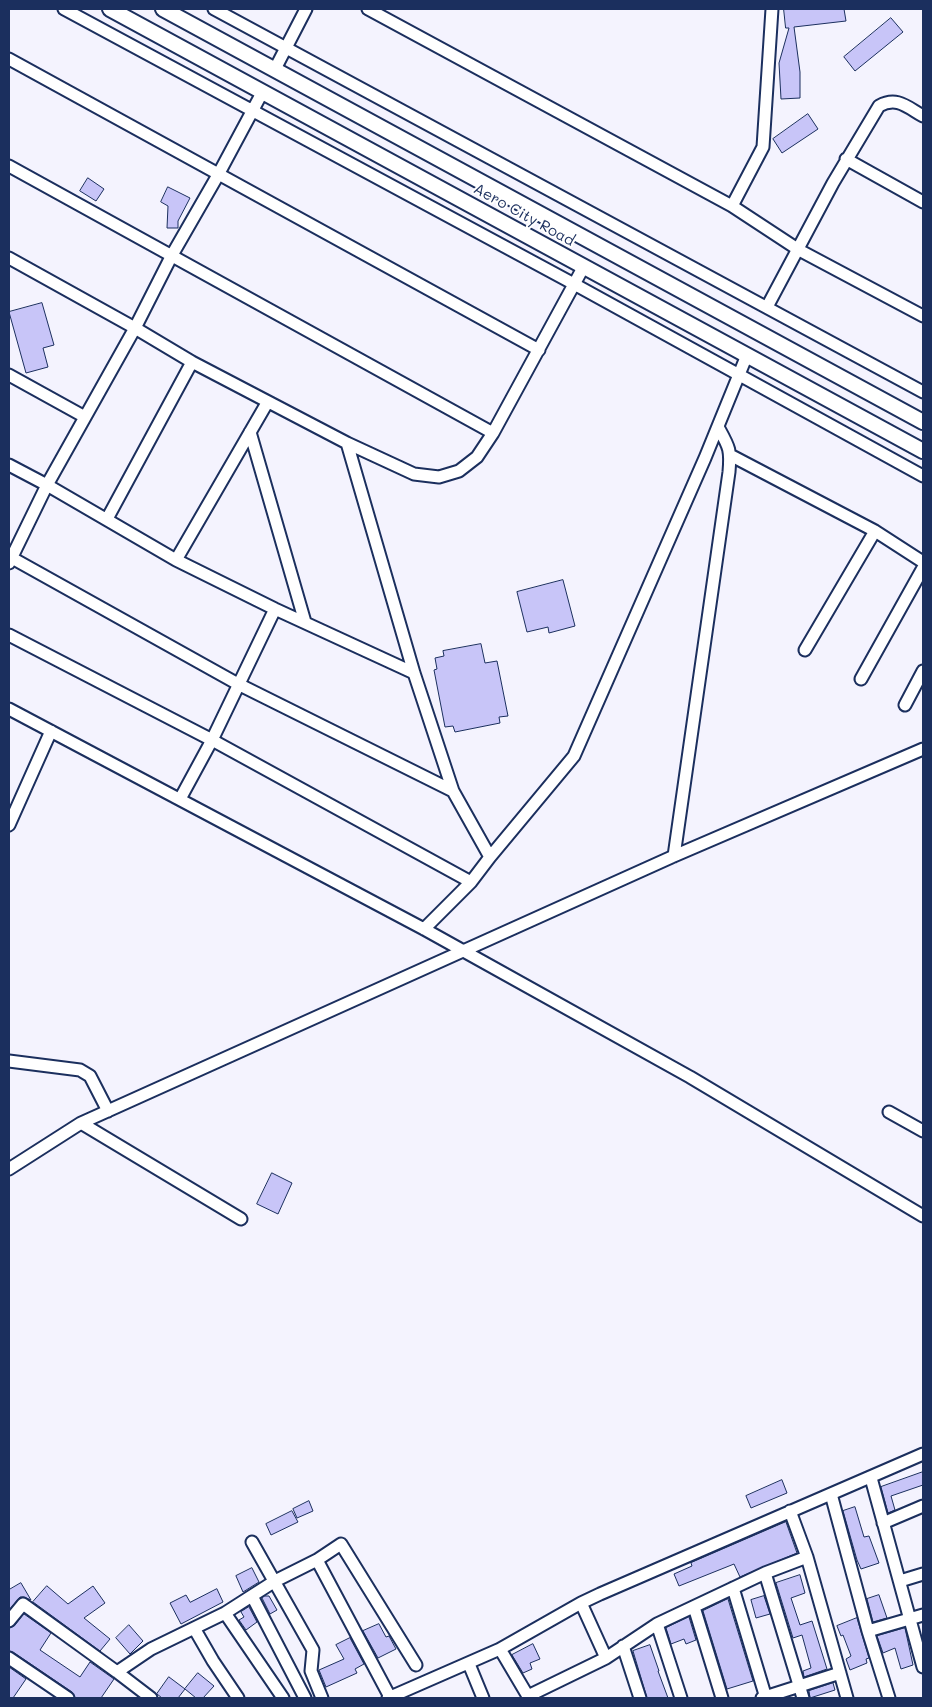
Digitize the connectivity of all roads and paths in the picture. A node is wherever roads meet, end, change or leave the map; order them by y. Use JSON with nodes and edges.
{"nodes":[{"id":1,"x":64,"y":9,"type":"edge"},
{"id":2,"x":110,"y":9,"type":"edge"},
{"id":3,"x":163,"y":9,"type":"edge"},
{"id":4,"x":214,"y":9,"type":"edge"},
{"id":5,"x":306,"y":9,"type":"edge"},
{"id":6,"x":368,"y":9,"type":"edge"},
{"id":7,"x":772,"y":9,"type":"edge"},
{"id":8,"x":286,"y":48,"type":"junction"},
{"id":9,"x":9,"y":59,"type":"edge"},
{"id":10,"x":276,"y":69,"type":"junction"},
{"id":11,"x":263,"y":91,"type":"junction"},
{"id":12,"x":253,"y":110,"type":"junction"},
{"id":13,"x":923,"y":116,"type":"edge"},
{"id":14,"x":846,"y":159,"type":"junction"},
{"id":15,"x":9,"y":166,"type":"edge"},
{"id":16,"x":218,"y":175,"type":"junction"},
{"id":17,"x":923,"y":202,"type":"edge"},
{"id":18,"x":732,"y":206,"type":"junction"},
{"id":19,"x":799,"y":250,"type":"junction"},
{"id":20,"x":172,"y":255,"type":"junction"},
{"id":21,"x":9,"y":258,"type":"edge"},
{"id":22,"x":584,"y":266,"type":"junction"},
{"id":23,"x":574,"y":284,"type":"junction"},
{"id":24,"x":767,"y":307,"type":"junction"},
{"id":25,"x":923,"y":316,"type":"edge"},
{"id":26,"x":135,"y":328,"type":"junction"},
{"id":27,"x":539,"y":350,"type":"junction"},
{"id":28,"x":747,"y":355,"type":"junction"},
{"id":29,"x":192,"y":362,"type":"junction"},
{"id":30,"x":9,"y":375,"type":"edge"},
{"id":31,"x":739,"y":375,"type":"junction"},
{"id":32,"x":923,"y":392,"type":"edge"},
{"id":33,"x":267,"y":403,"type":"junction"},
{"id":34,"x":85,"y":417,"type":"junction"},
{"id":35,"x":923,"y":422,"type":"edge"},
{"id":36,"x":718,"y":427,"type":"junction"},
{"id":37,"x":250,"y":432,"type":"junction"},
{"id":38,"x":493,"y":433,"type":"junction"},
{"id":39,"x":347,"y":443,"type":"junction"},
{"id":40,"x":923,"y":451,"type":"edge"},
{"id":41,"x":730,"y":454,"type":"junction"},
{"id":42,"x":9,"y":465,"type":"edge"},
{"id":43,"x":923,"y":476,"type":"edge"},
{"id":44,"x":47,"y":485,"type":"junction"},
{"id":45,"x":107,"y":519,"type":"junction"},
{"id":46,"x":875,"y":531,"type":"junction"},
{"id":47,"x":176,"y":560,"type":"junction"},
{"id":48,"x":10,"y":561,"type":"edge"},
{"id":49,"x":923,"y":562,"type":"edge"},
{"id":50,"x":923,"y":568,"type":"edge"},
{"id":51,"x":275,"y":609,"type":"junction"},
{"id":52,"x":305,"y":622,"type":"junction"},
{"id":53,"x":9,"y":636,"type":"edge"},
{"id":54,"x":805,"y":650,"type":"dead end"},
{"id":55,"x":923,"y":671,"type":"edge"},
{"id":56,"x":414,"y":673,"type":"junction"},
{"id":57,"x":861,"y":679,"type":"dead end"},
{"id":58,"x":238,"y":684,"type":"junction"},
{"id":59,"x":905,"y":706,"type":"dead end"},
{"id":60,"x":9,"y":709,"type":"edge"},
{"id":61,"x":51,"y":731,"type":"junction"},
{"id":62,"x":212,"y":740,"type":"junction"},
{"id":63,"x":923,"y":749,"type":"edge"},
{"id":64,"x":453,"y":791,"type":"junction"},
{"id":65,"x":180,"y":799,"type":"junction"},
{"id":66,"x":13,"y":806,"type":"edge"},
{"id":67,"x":9,"y":825,"type":"edge"},
{"id":68,"x":674,"y":856,"type":"junction"},
{"id":69,"x":490,"y":857,"type":"junction"},
{"id":70,"x":471,"y":882,"type":"junction"},
{"id":71,"x":424,"y":930,"type":"junction"},
{"id":72,"x":463,"y":951,"type":"junction"},
{"id":73,"x":9,"y":1061,"type":"edge"},
{"id":74,"x":108,"y":1111,"type":"junction"},
{"id":75,"x":889,"y":1112,"type":"dead end"},
{"id":76,"x":81,"y":1124,"type":"junction"},
{"id":77,"x":923,"y":1131,"type":"edge"},
{"id":78,"x":9,"y":1169,"type":"edge"},
{"id":79,"x":923,"y":1216,"type":"edge"},
{"id":80,"x":241,"y":1219,"type":"dead end"},
{"id":81,"x":923,"y":1454,"type":"edge"},
{"id":82,"x":871,"y":1478,"type":"junction"},
{"id":83,"x":831,"y":1494,"type":"junction"},
{"id":84,"x":923,"y":1506,"type":"edge"},
{"id":85,"x":790,"y":1511,"type":"junction"},
{"id":86,"x":883,"y":1523,"type":"junction"},
{"id":87,"x":252,"y":1542,"type":"dead end"},
{"id":88,"x":807,"y":1557,"type":"junction"},
{"id":89,"x":317,"y":1560,"type":"junction"},
{"id":90,"x":765,"y":1573,"type":"junction"},
{"id":91,"x":923,"y":1574,"type":"edge"},
{"id":92,"x":274,"y":1581,"type":"junction"},
{"id":93,"x":900,"y":1581,"type":"junction"},
{"id":94,"x":733,"y":1588,"type":"junction"},
{"id":95,"x":252,"y":1596,"type":"junction"},
{"id":96,"x":581,"y":1603,"type":"junction"},
{"id":97,"x":694,"y":1607,"type":"junction"},
{"id":98,"x":225,"y":1613,"type":"junction"},
{"id":99,"x":923,"y":1615,"type":"edge"},
{"id":100,"x":910,"y":1619,"type":"junction"},
{"id":101,"x":9,"y":1621,"type":"edge"},
{"id":102,"x":656,"y":1624,"type":"junction"},
{"id":103,"x":194,"y":1628,"type":"junction"},
{"id":104,"x":868,"y":1631,"type":"junction"},
{"id":105,"x":623,"y":1646,"type":"junction"},
{"id":106,"x":500,"y":1649,"type":"junction"},
{"id":107,"x":9,"y":1658,"type":"edge"},
{"id":108,"x":606,"y":1658,"type":"junction"},
{"id":109,"x":923,"y":1663,"type":"edge"},
{"id":110,"x":469,"y":1664,"type":"junction"},
{"id":111,"x":416,"y":1665,"type":"dead end"},
{"id":112,"x":117,"y":1672,"type":"junction"},
{"id":113,"x":840,"y":1674,"type":"junction"},
{"id":114,"x":800,"y":1686,"type":"junction"},
{"id":115,"x":528,"y":1697,"type":"edge"},
{"id":116,"x":68,"y":1698,"type":"edge"},
{"id":117,"x":151,"y":1698,"type":"edge"},
{"id":118,"x":238,"y":1698,"type":"edge"},
{"id":119,"x":283,"y":1698,"type":"edge"},
{"id":120,"x":305,"y":1698,"type":"edge"},
{"id":121,"x":322,"y":1698,"type":"edge"},
{"id":122,"x":389,"y":1698,"type":"edge"},
{"id":123,"x":483,"y":1698,"type":"edge"},
{"id":124,"x":640,"y":1698,"type":"edge"},
{"id":125,"x":681,"y":1698,"type":"edge"},
{"id":126,"x":722,"y":1698,"type":"edge"},
{"id":127,"x":765,"y":1698,"type":"edge"},
{"id":128,"x":803,"y":1698,"type":"edge"},
{"id":129,"x":847,"y":1698,"type":"edge"},
{"id":130,"x":888,"y":1698,"type":"edge"}],
"edges":[{"from":1,"to":12,"type":"street"},
{"from":2,"to":11,"type":"street","name":"Aero City Road"},
{"from":3,"to":10,"type":"street","name":"Aero City Road"},
{"from":4,"to":8,"type":"street"},
{"from":5,"to":8,"type":"street"},
{"from":6,"to":18,"type":"street"},
{"from":7,"to":18,"type":"street"},
{"from":8,"to":10,"type":"street"},
{"from":8,"to":24,"type":"street"},
{"from":9,"to":16,"type":"street"},
{"from":10,"to":35,"type":"street","name":"Aero City Road"},
{"from":11,"to":12,"type":"street"},
{"from":11,"to":22,"type":"street","name":"Aero City Road"},
{"from":12,"to":16,"type":"street"},
{"from":12,"to":23,"type":"street"},
{"from":13,"to":14,"type":"street"},
{"from":14,"to":17,"type":"street"},
{"from":14,"to":19,"type":"street"},
{"from":15,"to":20,"type":"street"},
{"from":16,"to":20,"type":"street"},
{"from":16,"to":27,"type":"street"},
{"from":18,"to":19,"type":"street"},
{"from":19,"to":24,"type":"street"},
{"from":19,"to":25,"type":"street"},
{"from":20,"to":26,"type":"street"},
{"from":20,"to":38,"type":"street"},
{"from":21,"to":26,"type":"street"},
{"from":22,"to":23,"type":"street"},
{"from":22,"to":28,"type":"street","name":"Aero City Road"},
{"from":23,"to":27,"type":"street"},
{"from":23,"to":31,"type":"street"},
{"from":24,"to":32,"type":"street"},
{"from":26,"to":29,"type":"street"},
{"from":26,"to":34,"type":"street"},
{"from":27,"to":38,"type":"street"},
{"from":28,"to":31,"type":"street"},
{"from":28,"to":40,"type":"street","name":"Aero City Road"},
{"from":29,"to":33,"type":"street"},
{"from":29,"to":45,"type":"street"},
{"from":30,"to":34,"type":"street"},
{"from":31,"to":36,"type":"street"},
{"from":31,"to":43,"type":"street"},
{"from":33,"to":37,"type":"street"},
{"from":33,"to":39,"type":"street"},
{"from":34,"to":44,"type":"street"},
{"from":36,"to":41,"type":"street"},
{"from":36,"to":69,"type":"street"},
{"from":37,"to":47,"type":"street"},
{"from":37,"to":52,"type":"street"},
{"from":38,"to":39,"type":"street"},
{"from":39,"to":56,"type":"street"},
{"from":41,"to":46,"type":"street"},
{"from":41,"to":68,"type":"street"},
{"from":42,"to":44,"type":"street"},
{"from":44,"to":45,"type":"street"},
{"from":44,"to":48,"type":"street"},
{"from":45,"to":47,"type":"street"},
{"from":46,"to":49,"type":"street"},
{"from":46,"to":54,"type":"street"},
{"from":47,"to":51,"type":"street"},
{"from":48,"to":58,"type":"street"},
{"from":50,"to":57,"type":"street"},
{"from":51,"to":52,"type":"street"},
{"from":51,"to":58,"type":"street"},
{"from":52,"to":56,"type":"street"},
{"from":53,"to":62,"type":"street"},
{"from":55,"to":59,"type":"street"},
{"from":56,"to":64,"type":"street"},
{"from":58,"to":62,"type":"street"},
{"from":58,"to":64,"type":"street"},
{"from":60,"to":61,"type":"street"},
{"from":61,"to":65,"type":"street"},
{"from":61,"to":66,"type":"street"},
{"from":62,"to":65,"type":"street"},
{"from":62,"to":70,"type":"street"},
{"from":63,"to":68,"type":"street"},
{"from":64,"to":69,"type":"street"},
{"from":65,"to":71,"type":"street"},
{"from":66,"to":67,"type":"street"},
{"from":68,"to":72,"type":"street"},
{"from":69,"to":70,"type":"street"},
{"from":70,"to":71,"type":"street"},
{"from":71,"to":72,"type":"street"},
{"from":72,"to":74,"type":"street"},
{"from":72,"to":79,"type":"street"},
{"from":73,"to":74,"type":"street"},
{"from":74,"to":76,"type":"street"},
{"from":75,"to":77,"type":"street"},
{"from":76,"to":78,"type":"street"},
{"from":76,"to":80,"type":"street"},
{"from":81,"to":82,"type":"street"},
{"from":82,"to":83,"type":"street"},
{"from":82,"to":86,"type":"street"},
{"from":83,"to":85,"type":"street"},
{"from":83,"to":104,"type":"street"},
{"from":84,"to":86,"type":"street"},
{"from":85,"to":88,"type":"street"},
{"from":85,"to":96,"type":"street"},
{"from":86,"to":93,"type":"street"},
{"from":87,"to":92,"type":"street"},
{"from":88,"to":90,"type":"street"},
{"from":88,"to":113,"type":"street"},
{"from":89,"to":92,"type":"street"},
{"from":89,"to":111,"type":"street"},
{"from":89,"to":122,"type":"street"},
{"from":90,"to":94,"type":"street"},
{"from":90,"to":114,"type":"street"},
{"from":91,"to":93,"type":"street"},
{"from":92,"to":95,"type":"street"},
{"from":92,"to":121,"type":"street"},
{"from":93,"to":100,"type":"street"},
{"from":94,"to":97,"type":"street"},
{"from":94,"to":127,"type":"street"},
{"from":95,"to":98,"type":"street"},
{"from":95,"to":120,"type":"street"},
{"from":96,"to":106,"type":"street"},
{"from":96,"to":108,"type":"street"},
{"from":97,"to":102,"type":"street"},
{"from":97,"to":126,"type":"street"},
{"from":98,"to":103,"type":"street"},
{"from":98,"to":119,"type":"street"},
{"from":99,"to":100,"type":"street"},
{"from":100,"to":104,"type":"street"},
{"from":100,"to":109,"type":"street"},
{"from":101,"to":112,"type":"street"},
{"from":102,"to":105,"type":"street"},
{"from":102,"to":125,"type":"street"},
{"from":103,"to":112,"type":"street"},
{"from":103,"to":118,"type":"street"},
{"from":104,"to":130,"type":"street"},
{"from":105,"to":108,"type":"street"},
{"from":105,"to":124,"type":"street"},
{"from":106,"to":110,"type":"street"},
{"from":106,"to":115,"type":"street"},
{"from":107,"to":116,"type":"street"},
{"from":108,"to":115,"type":"street"},
{"from":110,"to":122,"type":"street"},
{"from":110,"to":123,"type":"street"},
{"from":112,"to":117,"type":"street"},
{"from":113,"to":114,"type":"street"},
{"from":113,"to":129,"type":"street"},
{"from":114,"to":127,"type":"street"},
{"from":114,"to":128,"type":"street"}]}
